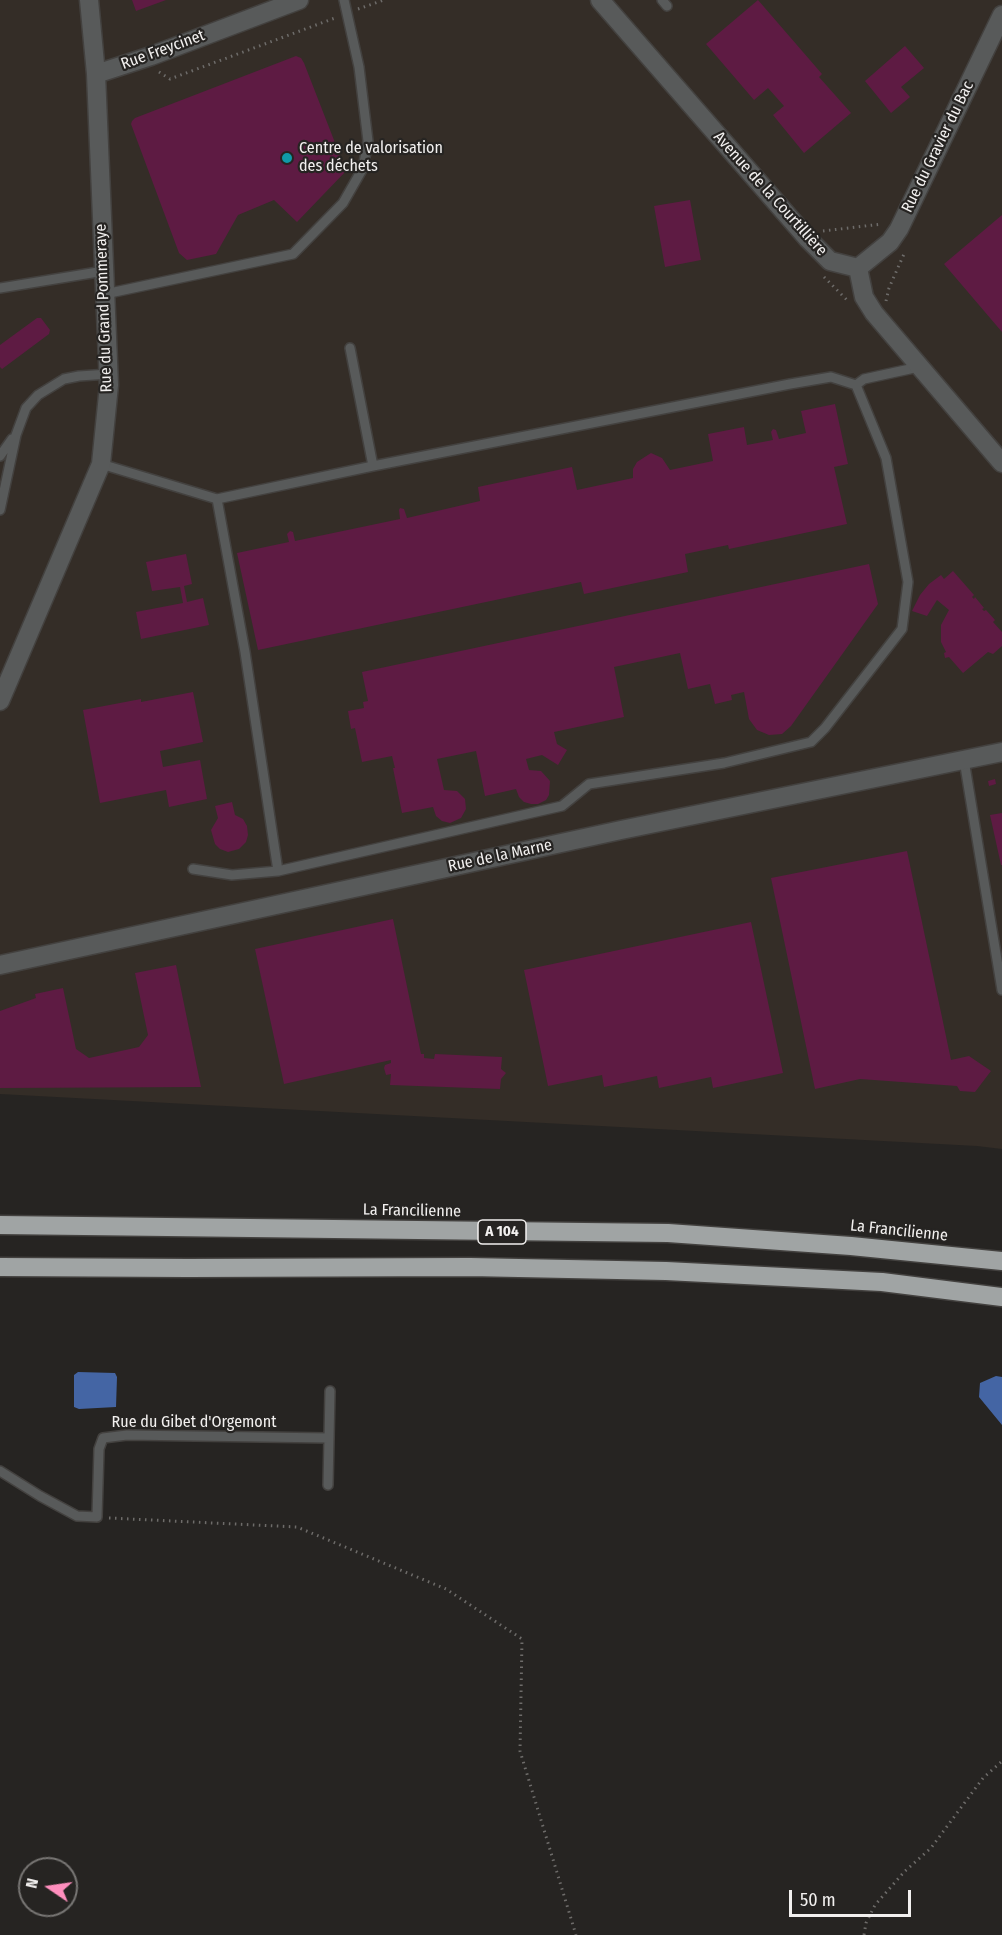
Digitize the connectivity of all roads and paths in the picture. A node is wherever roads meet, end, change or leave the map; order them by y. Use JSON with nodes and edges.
{"nodes":[{"id":1,"x":89,"y":0,"type":"edge"},
{"id":2,"x":299,"y":0,"type":"edge"},
{"id":3,"x":344,"y":0,"type":"edge"},
{"id":4,"x":384,"y":0,"type":"edge"},
{"id":5,"x":600,"y":0,"type":"edge"},
{"id":6,"x":348,"y":13,"type":"junction"},
{"id":7,"x":1002,"y":15,"type":"edge"},
{"id":8,"x":151,"y":56,"type":"junction"},
{"id":9,"x":96,"y":74,"type":"junction"},
{"id":10,"x":858,"y":268,"type":"junction"},
{"id":11,"x":104,"y":271,"type":"junction"},
{"id":12,"x":0,"y":288,"type":"edge"},
{"id":13,"x":105,"y":294,"type":"junction"},
{"id":14,"x":350,"y":348,"type":"dead end"},
{"id":15,"x":919,"y":367,"type":"junction"},
{"id":16,"x":109,"y":374,"type":"junction"},
{"id":17,"x":856,"y":385,"type":"junction"},
{"id":18,"x":15,"y":435,"type":"junction"},
{"id":19,"x":0,"y":456,"type":"edge"},
{"id":20,"x":1002,"y":463,"type":"edge"},
{"id":21,"x":100,"y":464,"type":"junction"},
{"id":22,"x":373,"y":466,"type":"junction"},
{"id":23,"x":217,"y":499,"type":"junction"},
{"id":24,"x":0,"y":510,"type":"edge"},
{"id":25,"x":0,"y":701,"type":"edge"},
{"id":26,"x":1002,"y":752,"type":"edge"},
{"id":27,"x":964,"y":760,"type":"junction"},
{"id":28,"x":193,"y":869,"type":"dead end"},
{"id":29,"x":278,"y":871,"type":"junction"},
{"id":30,"x":0,"y":965,"type":"edge"},
{"id":31,"x":1002,"y":990,"type":"edge"},
{"id":32,"x":0,"y":1225,"type":"edge"},
{"id":33,"x":1002,"y":1261,"type":"edge"},
{"id":34,"x":0,"y":1267,"type":"edge"},
{"id":35,"x":1002,"y":1297,"type":"edge"},
{"id":36,"x":330,"y":1391,"type":"dead end"},
{"id":37,"x":329,"y":1438,"type":"junction"},
{"id":38,"x":0,"y":1471,"type":"edge"},
{"id":39,"x":328,"y":1485,"type":"dead end"},
{"id":40,"x":97,"y":1517,"type":"junction"},
{"id":41,"x":1002,"y":1761,"type":"edge"},
{"id":42,"x":576,"y":1935,"type":"edge"},
{"id":43,"x":864,"y":1935,"type":"edge"}],
"edges":[{"from":1,"to":9,"type":"street","name":"Rue Freycinet"},
{"from":2,"to":8,"type":"street","name":"Rue Freycinet"},
{"from":3,"to":6,"type":"lane"},
{"from":4,"to":6,"type":"path"},
{"from":5,"to":10,"type":"street","name":"Avenue de la Courtillière"},
{"from":6,"to":8,"type":"path"},
{"from":6,"to":13,"type":"lane"},
{"from":7,"to":10,"type":"street","name":"Rue du Gravier du Bac"},
{"from":8,"to":9,"type":"street","name":"Rue Freycinet"},
{"from":9,"to":11,"type":"street","name":"Rue du Grand Pommeraye"},
{"from":10,"to":15,"type":"street"},
{"from":11,"to":12,"type":"lane"},
{"from":11,"to":13,"type":"street","name":"Rue du Grand Pommeraye"},
{"from":13,"to":16,"type":"street","name":"Rue du Grand Pommeraye"},
{"from":14,"to":22,"type":"lane"},
{"from":15,"to":17,"type":"lane"},
{"from":15,"to":20,"type":"street"},
{"from":16,"to":18,"type":"lane"},
{"from":16,"to":21,"type":"street","name":"Rue du Grand Pommeraye"},
{"from":17,"to":22,"type":"lane"},
{"from":17,"to":29,"type":"lane"},
{"from":18,"to":19,"type":"lane"},
{"from":18,"to":24,"type":"lane"},
{"from":21,"to":23,"type":"lane"},
{"from":21,"to":25,"type":"street","name":"Rue du Grand Pommeraye"},
{"from":22,"to":23,"type":"lane"},
{"from":23,"to":29,"type":"lane"},
{"from":26,"to":27,"type":"street","name":"Rue de la Marne"},
{"from":27,"to":30,"type":"street","name":"Rue de la Marne"},
{"from":27,"to":31,"type":"lane"},
{"from":28,"to":29,"type":"lane"},
{"from":32,"to":33,"type":"highway","name":"La Francilienne","number":"A 104"},
{"from":34,"to":35,"type":"highway","number":"A 104"},
{"from":36,"to":37,"type":"lane"},
{"from":37,"to":39,"type":"lane"},
{"from":37,"to":40,"type":"lane","name":"Rue du Gibet d'Orgemont"},
{"from":38,"to":40,"type":"lane"},
{"from":40,"to":42,"type":"path"},
{"from":41,"to":43,"type":"path"}]}
